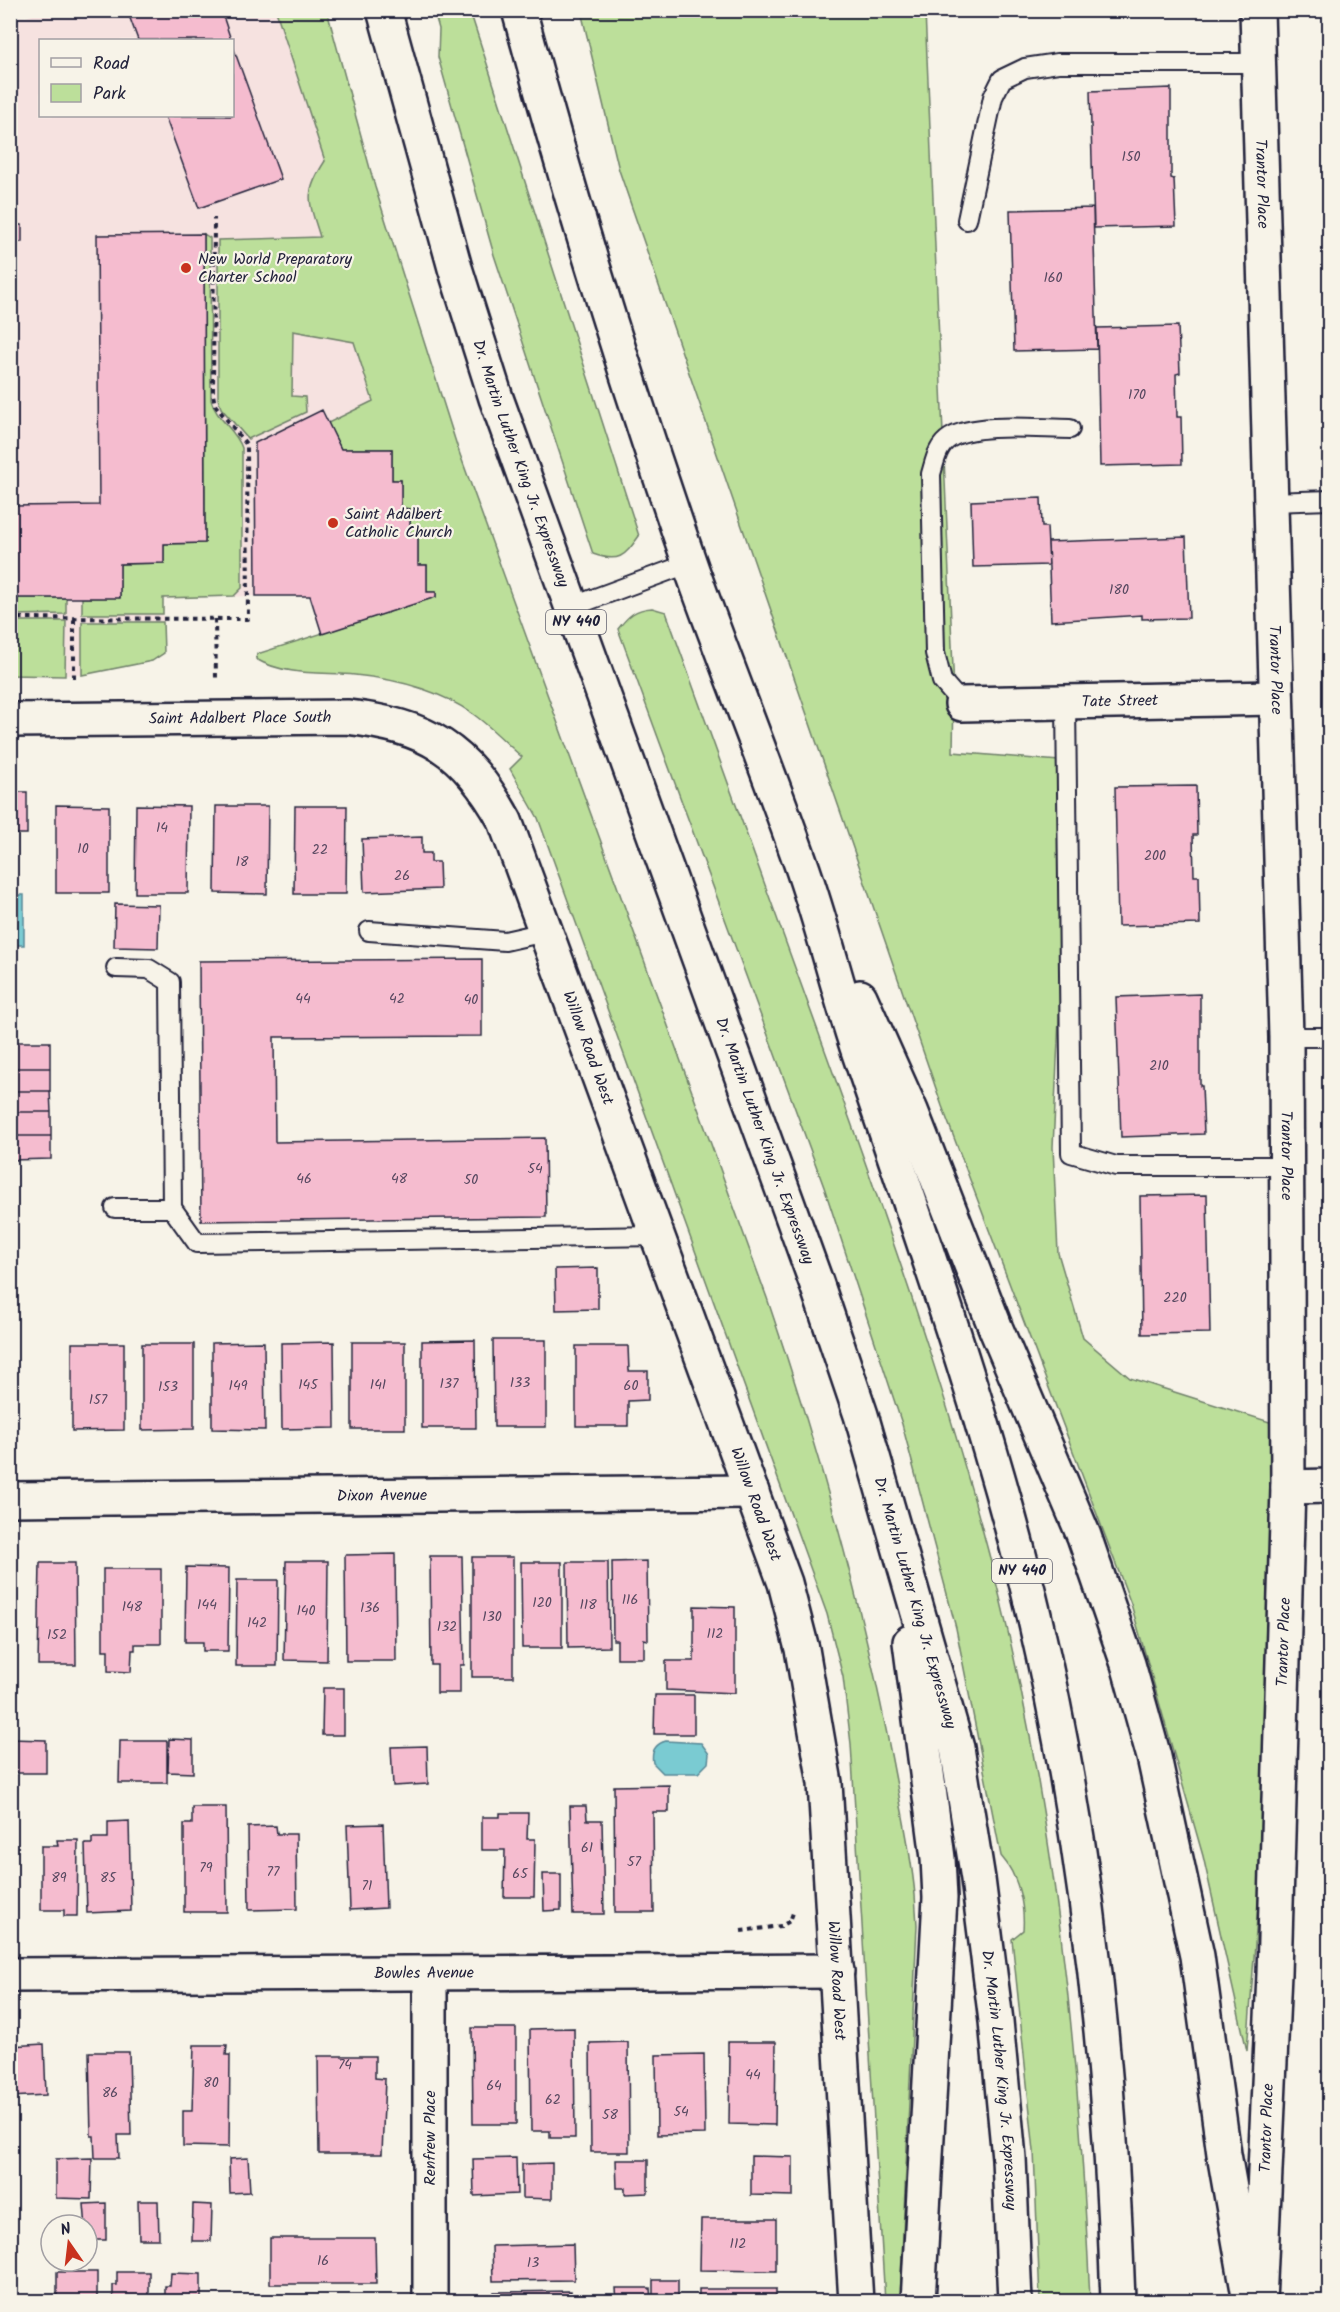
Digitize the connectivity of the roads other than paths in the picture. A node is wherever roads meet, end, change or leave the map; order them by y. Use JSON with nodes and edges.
{"nodes":[{"id":1,"x":384,"y":10,"type":"edge"},
{"id":2,"x":519,"y":10,"type":"edge"},
{"id":3,"x":1257,"y":10,"type":"edge"},
{"id":4,"x":1258,"y":63,"type":"junction"},
{"id":5,"x":967,"y":220,"type":"dead end"},
{"id":6,"x":1070,"y":429,"type":"dead end"},
{"id":7,"x":1329,"y":500,"type":"edge"},
{"id":8,"x":1271,"y":502,"type":"junction"},
{"id":9,"x":690,"y":563,"type":"junction"},
{"id":10,"x":571,"y":607,"type":"junction"},
{"id":11,"x":1276,"y":698,"type":"junction"},
{"id":12,"x":1066,"y":702,"type":"junction"},
{"id":13,"x":962,"y":704,"type":"joint"},
{"id":14,"x":10,"y":720,"type":"edge"},
{"id":15,"x":460,"y":759,"type":"joint"},
{"id":16,"x":802,"y":866,"type":"junction"},
{"id":17,"x":369,"y":931,"type":"dead end"},
{"id":18,"x":545,"y":932,"type":"junction"},
{"id":19,"x":116,"y":968,"type":"dead end"},
{"id":20,"x":1286,"y":1037,"type":"junction"},
{"id":21,"x":1329,"y":1037,"type":"edge"},
{"id":22,"x":1287,"y":1166,"type":"junction"},
{"id":23,"x":115,"y":1208,"type":"dead end"},
{"id":24,"x":172,"y":1208,"type":"junction"},
{"id":25,"x":659,"y":1236,"type":"junction"},
{"id":26,"x":1288,"y":1486,"type":"junction"},
{"id":27,"x":1329,"y":1486,"type":"edge"},
{"id":28,"x":752,"y":1492,"type":"junction"},
{"id":29,"x":10,"y":1499,"type":"edge"},
{"id":30,"x":898,"y":1542,"type":"junction"},
{"id":31,"x":837,"y":1971,"type":"junction"},
{"id":32,"x":10,"y":1975,"type":"edge"},
{"id":33,"x":430,"y":1975,"type":"junction"},
{"id":34,"x":430,"y":2301,"type":"edge"},
{"id":35,"x":856,"y":2301,"type":"edge"},
{"id":36,"x":918,"y":2301,"type":"edge"},
{"id":37,"x":1015,"y":2301,"type":"edge"},
{"id":38,"x":1118,"y":2301,"type":"edge"},
{"id":39,"x":1250,"y":2301,"type":"edge"},
{"id":40,"x":1259,"y":2301,"type":"edge"}],
"edges":[{"from":1,"to":10,"type":"main road","name":"Dr. Martin Luther King Jr. Expressway","number":"NY 440"},
{"from":2,"to":9,"type":"main road","number":"NY 440"},
{"from":3,"to":4,"type":"main road","name":"Trantor Place"},
{"from":4,"to":5,"type":"lane"},
{"from":4,"to":8,"type":"main road","name":"Trantor Place"},
{"from":6,"to":13,"type":"lane"},
{"from":7,"to":8,"type":"lane"},
{"from":8,"to":11,"type":"main road","name":"Trantor Place"},
{"from":9,"to":10,"type":"lane"},
{"from":9,"to":16,"type":"main road","number":"NY 440"},
{"from":10,"to":30,"type":"main road","name":"Dr. Martin Luther King Jr. Expressway","number":"NY 440"},
{"from":11,"to":12,"type":"main road","name":"Tate Street"},
{"from":11,"to":20,"type":"main road","name":"Trantor Place"},
{"from":12,"to":13,"type":"main road","name":"Tate Street"},
{"from":12,"to":22,"type":"lane"},
{"from":14,"to":15,"type":"main road","name":"Saint Adalbert Place South"},
{"from":15,"to":18,"type":"main road","name":"Willow Road West"},
{"from":16,"to":38,"type":"main road","number":"NY 440"},
{"from":16,"to":39,"type":"main road"},
{"from":17,"to":18,"type":"lane"},
{"from":18,"to":25,"type":"main road","name":"Willow Road West"},
{"from":19,"to":24,"type":"lane"},
{"from":20,"to":21,"type":"lane"},
{"from":20,"to":22,"type":"main road","name":"Trantor Place"},
{"from":22,"to":26,"type":"main road","name":"Trantor Place"},
{"from":23,"to":24,"type":"lane"},
{"from":24,"to":25,"type":"lane"},
{"from":25,"to":28,"type":"main road","name":"Willow Road West"},
{"from":26,"to":27,"type":"main road"},
{"from":26,"to":40,"type":"main road","name":"Trantor Place"},
{"from":28,"to":29,"type":"main road","name":"Dixon Avenue"},
{"from":28,"to":31,"type":"main road","name":"Willow Road West"},
{"from":30,"to":36,"type":"main road"},
{"from":30,"to":37,"type":"main road","name":"Dr. Martin Luther King Jr. Expressway","number":"NY 440"},
{"from":31,"to":33,"type":"main road","name":"Bowles Avenue"},
{"from":31,"to":35,"type":"main road","name":"Willow Road West"},
{"from":32,"to":33,"type":"main road","name":"Bowles Avenue"},
{"from":33,"to":34,"type":"main road","name":"Renfrew Place"}]}
